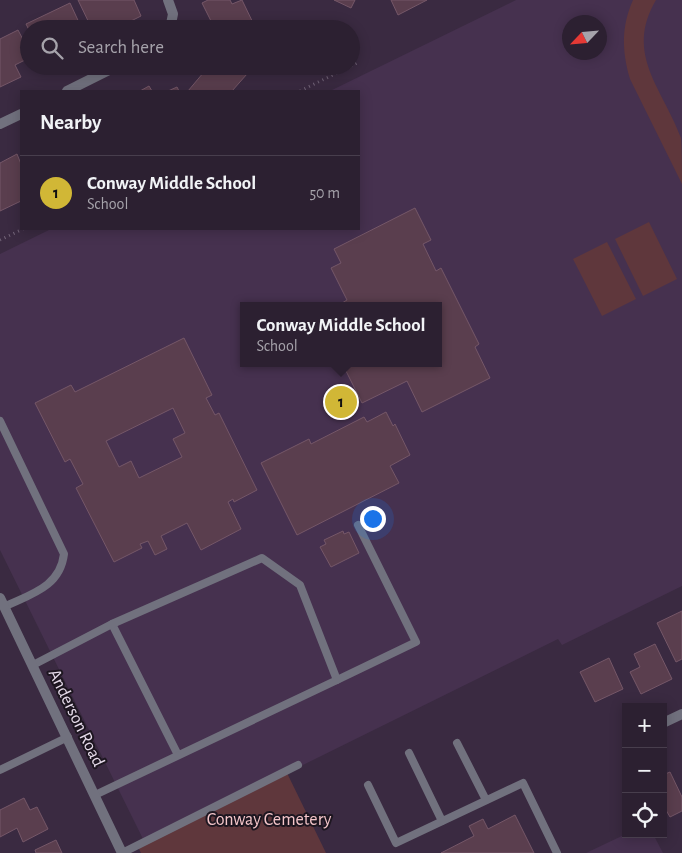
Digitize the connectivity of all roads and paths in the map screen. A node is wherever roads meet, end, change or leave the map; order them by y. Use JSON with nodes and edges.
{"nodes":[{"id":1,"x":168,"y":0,"type":"edge"},
{"id":2,"x":172,"y":20,"type":"edge"},
{"id":3,"x":100,"y":75,"type":"edge"},
{"id":4,"x":333,"y":75,"type":"edge"},
{"id":5,"x":69,"y":90,"type":"edge"},
{"id":6,"x":302,"y":90,"type":"edge"},
{"id":7,"x":20,"y":114,"type":"edge"},
{"id":8,"x":0,"y":124,"type":"edge"},
{"id":9,"x":21,"y":230,"type":"edge"},
{"id":10,"x":0,"y":240,"type":"edge"},
{"id":11,"x":0,"y":421,"type":"edge"},
{"id":12,"x":358,"y":526,"type":"dead end"},
{"id":13,"x":2,"y":602,"type":"edge"},
{"id":14,"x":112,"y":624,"type":"junction"},
{"id":15,"x":33,"y":665,"type":"junction"},
{"id":16,"x":337,"y":680,"type":"junction"},
{"id":17,"x":682,"y":714,"type":"edge"},
{"id":18,"x":667,"y":721,"type":"edge"},
{"id":19,"x":68,"y":737,"type":"junction"},
{"id":20,"x":457,"y":743,"type":"dead end"},
{"id":21,"x":409,"y":753,"type":"dead end"},
{"id":22,"x":178,"y":755,"type":"junction"},
{"id":23,"x":298,"y":765,"type":"dead end"},
{"id":24,"x":0,"y":770,"type":"edge"},
{"id":25,"x":368,"y":785,"type":"dead end"},
{"id":26,"x":95,"y":795,"type":"junction"},
{"id":27,"x":486,"y":800,"type":"junction"},
{"id":28,"x":442,"y":821,"type":"junction"},
{"id":29,"x":122,"y":853,"type":"edge"},
{"id":30,"x":557,"y":853,"type":"edge"}],
"edges":[{"from":1,"to":2,"type":"street"},
{"from":3,"to":5,"type":"street"},
{"from":4,"to":6,"type":"path"},
{"from":7,"to":8,"type":"street"},
{"from":9,"to":10,"type":"path"},
{"from":11,"to":13,"type":"lane"},
{"from":12,"to":16,"type":"lane"},
{"from":13,"to":15,"type":"street","name":"Anderson Road"},
{"from":14,"to":15,"type":"lane"},
{"from":14,"to":16,"type":"lane"},
{"from":14,"to":22,"type":"lane"},
{"from":15,"to":19,"type":"street","name":"Anderson Road"},
{"from":16,"to":22,"type":"lane"},
{"from":17,"to":18,"type":"street"},
{"from":19,"to":24,"type":"lane"},
{"from":19,"to":26,"type":"street","name":"Anderson Road"},
{"from":20,"to":27,"type":"lane"},
{"from":21,"to":28,"type":"lane"},
{"from":22,"to":26,"type":"lane"},
{"from":23,"to":29,"type":"lane"},
{"from":25,"to":28,"type":"lane"},
{"from":26,"to":29,"type":"street","name":"Anderson Road"},
{"from":27,"to":28,"type":"lane"},
{"from":27,"to":30,"type":"lane"}]}
